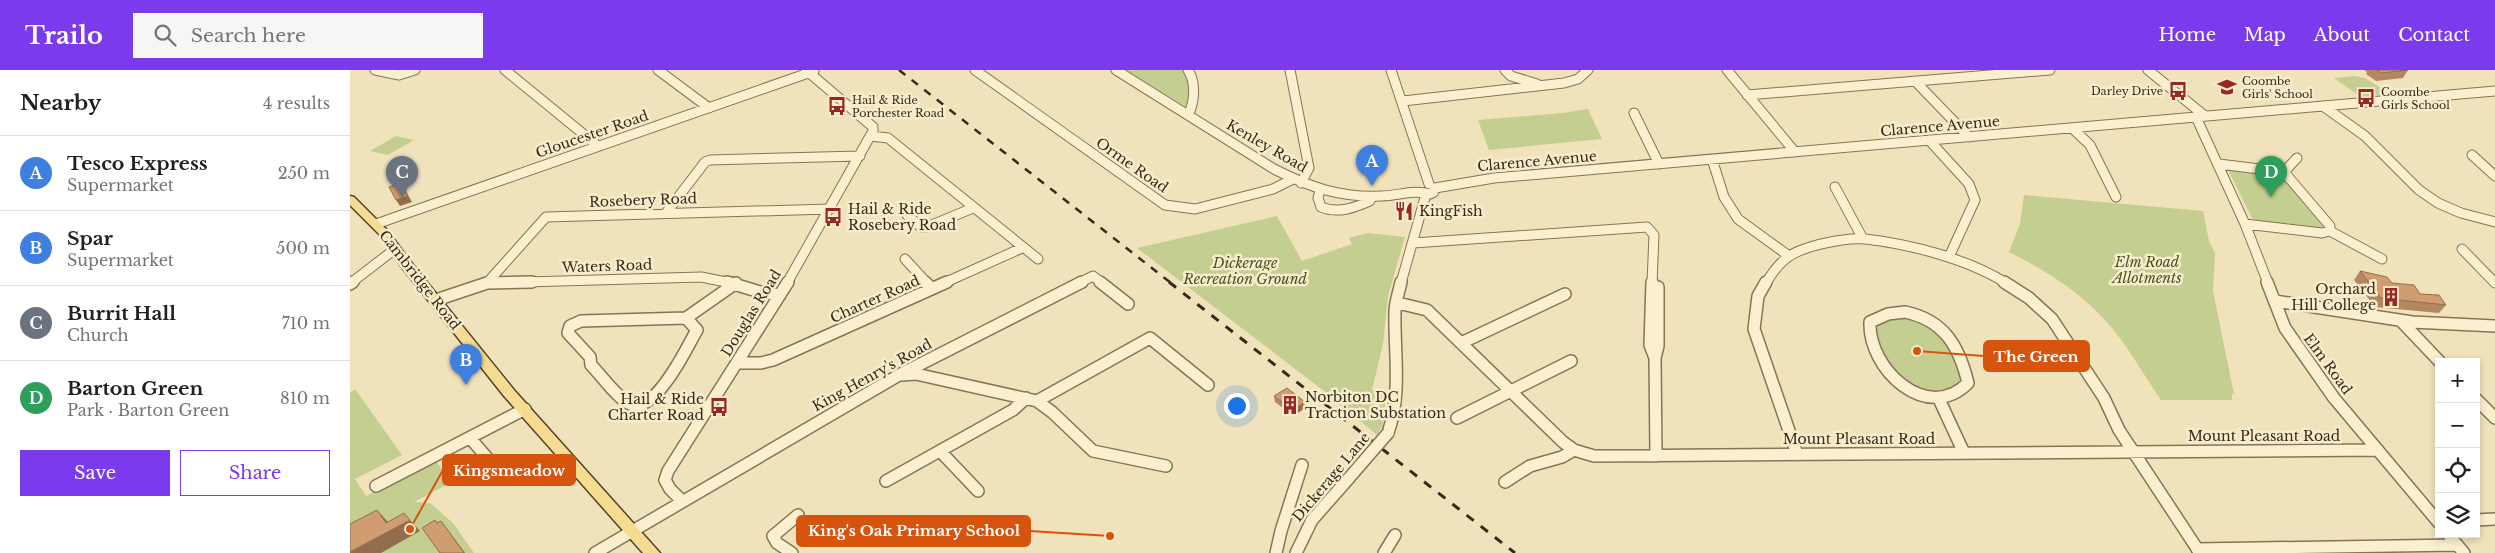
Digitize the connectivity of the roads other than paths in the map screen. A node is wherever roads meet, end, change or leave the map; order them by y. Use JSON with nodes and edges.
{"nodes":[{"id":1,"x":375,"y":70,"type":"edge"},
{"id":2,"x":505,"y":70,"type":"edge"},
{"id":3,"x":658,"y":70,"type":"edge"},
{"id":4,"x":975,"y":70,"type":"edge"},
{"id":5,"x":1116,"y":70,"type":"edge"},
{"id":6,"x":1188,"y":70,"type":"edge"},
{"id":7,"x":1290,"y":70,"type":"edge"},
{"id":8,"x":1391,"y":70,"type":"edge"},
{"id":9,"x":1588,"y":70,"type":"edge"},
{"id":10,"x":1727,"y":70,"type":"edge"},
{"id":11,"x":2050,"y":70,"type":"edge"},
{"id":12,"x":2148,"y":70,"type":"edge"},
{"id":13,"x":413,"y":71,"type":"edge"},
{"id":14,"x":811,"y":71,"type":"edge"},
{"id":15,"x":1508,"y":73,"type":"edge"},
{"id":16,"x":1915,"y":81,"type":"junction"},
{"id":17,"x":1545,"y":86,"type":"junction"},
{"id":18,"x":2495,"y":91,"type":"edge"},
{"id":19,"x":1490,"y":92,"type":"junction"},
{"id":20,"x":1747,"y":94,"type":"junction"},
{"id":21,"x":1403,"y":101,"type":"junction"},
{"id":22,"x":2323,"y":106,"type":"junction"},
{"id":23,"x":709,"y":108,"type":"junction"},
{"id":24,"x":1634,"y":114,"type":"dead end"},
{"id":25,"x":1188,"y":115,"type":"junction"},
{"id":26,"x":2200,"y":116,"type":"junction"},
{"id":27,"x":2072,"y":128,"type":"junction"},
{"id":28,"x":871,"y":136,"type":"junction"},
{"id":29,"x":1969,"y":137,"type":"junction"},
{"id":30,"x":1929,"y":140,"type":"junction"},
{"id":31,"x":598,"y":146,"type":"junction"},
{"id":32,"x":1795,"y":152,"type":"junction"},
{"id":33,"x":2472,"y":154,"type":"dead end"},
{"id":34,"x":860,"y":156,"type":"junction"},
{"id":35,"x":2297,"y":158,"type":"dead end"},
{"id":36,"x":1712,"y":159,"type":"junction"},
{"id":37,"x":1659,"y":164,"type":"junction"},
{"id":38,"x":2219,"y":164,"type":"junction"},
{"id":39,"x":2284,"y":172,"type":"junction"},
{"id":40,"x":2495,"y":176,"type":"edge"},
{"id":41,"x":1297,"y":181,"type":"junction"},
{"id":42,"x":1835,"y":187,"type":"dead end"},
{"id":43,"x":1427,"y":189,"type":"junction"},
{"id":44,"x":1320,"y":190,"type":"junction"},
{"id":45,"x":2116,"y":196,"type":"dead end"},
{"id":46,"x":1372,"y":197,"type":"junction"},
{"id":47,"x":350,"y":199,"type":"edge"},
{"id":48,"x":973,"y":208,"type":"junction"},
{"id":49,"x":830,"y":209,"type":"junction"},
{"id":50,"x":666,"y":213,"type":"junction"},
{"id":51,"x":907,"y":214,"type":"dead end"},
{"id":52,"x":2495,"y":222,"type":"edge"},
{"id":53,"x":376,"y":224,"type":"junction"},
{"id":54,"x":2245,"y":224,"type":"junction"},
{"id":55,"x":2330,"y":231,"type":"junction"},
{"id":56,"x":1862,"y":239,"type":"junction"},
{"id":57,"x":1413,"y":242,"type":"junction"},
{"id":58,"x":1022,"y":248,"type":"junction"},
{"id":59,"x":395,"y":249,"type":"junction"},
{"id":60,"x":2462,"y":250,"type":"dead end"},
{"id":61,"x":1789,"y":256,"type":"junction"},
{"id":62,"x":1949,"y":257,"type":"junction"},
{"id":63,"x":2382,"y":258,"type":"dead end"},
{"id":64,"x":905,"y":259,"type":"dead end"},
{"id":65,"x":1038,"y":259,"type":"dead end"},
{"id":66,"x":487,"y":283,"type":"junction"},
{"id":67,"x":736,"y":283,"type":"junction"},
{"id":68,"x":2495,"y":283,"type":"edge"},
{"id":69,"x":350,"y":284,"type":"edge"},
{"id":70,"x":931,"y":288,"type":"junction"},
{"id":71,"x":1565,"y":294,"type":"dead end"},
{"id":72,"x":780,"y":295,"type":"junction"},
{"id":73,"x":436,"y":300,"type":"junction"},
{"id":74,"x":2275,"y":301,"type":"junction"},
{"id":75,"x":1398,"y":303,"type":"junction"},
{"id":76,"x":1128,"y":304,"type":"dead end"},
{"id":77,"x":686,"y":318,"type":"junction"},
{"id":78,"x":2402,"y":322,"type":"junction"},
{"id":79,"x":2495,"y":326,"type":"edge"},
{"id":80,"x":1461,"y":343,"type":"junction"},
{"id":81,"x":2436,"y":358,"type":"edge"},
{"id":82,"x":1571,"y":361,"type":"dead end"},
{"id":83,"x":737,"y":363,"type":"junction"},
{"id":84,"x":899,"y":375,"type":"junction"},
{"id":85,"x":1208,"y":385,"type":"dead end"},
{"id":86,"x":1510,"y":392,"type":"junction"},
{"id":87,"x":1939,"y":399,"type":"junction"},
{"id":88,"x":1032,"y":400,"type":"junction"},
{"id":89,"x":2480,"y":403,"type":"edge"},
{"id":90,"x":525,"y":409,"type":"junction"},
{"id":91,"x":1458,"y":418,"type":"dead end"},
{"id":92,"x":2495,"y":418,"type":"edge"},
{"id":93,"x":470,"y":438,"type":"junction"},
{"id":94,"x":1574,"y":450,"type":"junction"},
{"id":95,"x":2378,"y":450,"type":"junction"},
{"id":96,"x":940,"y":451,"type":"junction"},
{"id":97,"x":2134,"y":452,"type":"junction"},
{"id":98,"x":1964,"y":453,"type":"junction"},
{"id":99,"x":1797,"y":454,"type":"junction"},
{"id":100,"x":1656,"y":456,"type":"junction"},
{"id":101,"x":490,"y":461,"type":"dead end"},
{"id":102,"x":1302,"y":465,"type":"dead end"},
{"id":103,"x":1166,"y":466,"type":"dead end"},
{"id":104,"x":886,"y":481,"type":"dead end"},
{"id":105,"x":1505,"y":482,"type":"dead end"},
{"id":106,"x":376,"y":486,"type":"dead end"},
{"id":107,"x":978,"y":491,"type":"dead end"},
{"id":108,"x":682,"y":500,"type":"junction"},
{"id":109,"x":798,"y":515,"type":"dead end"},
{"id":110,"x":2435,"y":518,"type":"edge"},
{"id":111,"x":2495,"y":519,"type":"edge"},
{"id":112,"x":2480,"y":520,"type":"edge"},
{"id":113,"x":631,"y":531,"type":"junction"},
{"id":114,"x":1395,"y":534,"type":"dead end"},
{"id":115,"x":2451,"y":538,"type":"edge"},
{"id":116,"x":2460,"y":549,"type":"edge"},
{"id":117,"x":2199,"y":551,"type":"edge"},
{"id":118,"x":595,"y":553,"type":"edge"},
{"id":119,"x":652,"y":553,"type":"edge"},
{"id":120,"x":792,"y":553,"type":"edge"},
{"id":121,"x":1276,"y":553,"type":"edge"},
{"id":122,"x":1296,"y":553,"type":"edge"},
{"id":123,"x":1384,"y":553,"type":"edge"}],
"edges":[{"from":1,"to":13,"type":"street"},
{"from":2,"to":31,"type":"street"},
{"from":3,"to":23,"type":"street"},
{"from":4,"to":41,"type":"street","name":"Orme Road"},
{"from":5,"to":25,"type":"street","name":"Kenley Road"},
{"from":6,"to":25,"type":"street"},
{"from":7,"to":41,"type":"street"},
{"from":8,"to":21,"type":"street"},
{"from":9,"to":17,"type":"street"},
{"from":10,"to":20,"type":"street"},
{"from":11,"to":16,"type":"street"},
{"from":12,"to":26,"type":"street"},
{"from":14,"to":23,"type":"street","name":"Gloucester Road"},
{"from":14,"to":28,"type":"street"},
{"from":15,"to":17,"type":"street"},
{"from":15,"to":19,"type":"street"},
{"from":16,"to":20,"type":"street"},
{"from":16,"to":29,"type":"street"},
{"from":17,"to":19,"type":"street"},
{"from":18,"to":22,"type":"street","name":"Clarence Avenue"},
{"from":19,"to":21,"type":"street"},
{"from":20,"to":32,"type":"street"},
{"from":21,"to":43,"type":"street"},
{"from":22,"to":26,"type":"street","name":"Clarence Avenue"},
{"from":22,"to":52,"type":"street"},
{"from":23,"to":31,"type":"street","name":"Gloucester Road"},
{"from":24,"to":37,"type":"street"},
{"from":25,"to":41,"type":"street","name":"Kenley Road"},
{"from":26,"to":27,"type":"street","name":"Clarence Avenue"},
{"from":26,"to":38,"type":"street","name":"Elm Road"},
{"from":27,"to":29,"type":"street","name":"Clarence Avenue"},
{"from":27,"to":45,"type":"street"},
{"from":28,"to":34,"type":"street","name":"Douglas Road"},
{"from":28,"to":48,"type":"street"},
{"from":29,"to":30,"type":"street","name":"Clarence Avenue"},
{"from":30,"to":32,"type":"street","name":"Clarence Avenue"},
{"from":30,"to":62,"type":"street"},
{"from":31,"to":53,"type":"street","name":"Gloucester Road"},
{"from":32,"to":36,"type":"street","name":"Clarence Avenue"},
{"from":33,"to":40,"type":"street"},
{"from":34,"to":49,"type":"street","name":"Douglas Road"},
{"from":34,"to":50,"type":"street"},
{"from":35,"to":39,"type":"street"},
{"from":36,"to":37,"type":"street","name":"Clarence Avenue"},
{"from":36,"to":61,"type":"street"},
{"from":37,"to":43,"type":"street","name":"Clarence Avenue"},
{"from":38,"to":39,"type":"street"},
{"from":38,"to":54,"type":"street","name":"Elm Road"},
{"from":39,"to":55,"type":"street"},
{"from":41,"to":44,"type":"street","name":"Kenley Road"},
{"from":42,"to":56,"type":"street"},
{"from":43,"to":46,"type":"street","name":"Kenley Road"},
{"from":43,"to":57,"type":"street","name":"Dickerage Lane"},
{"from":44,"to":46,"type":"street","name":"Kenley Road"},
{"from":44,"to":46,"type":"street"},
{"from":47,"to":53,"type":"main road","name":"Cambridge Road"},
{"from":48,"to":51,"type":"street"},
{"from":48,"to":58,"type":"street"},
{"from":49,"to":50,"type":"street","name":"Rosebery Road"},
{"from":49,"to":72,"type":"street","name":"Douglas Road"},
{"from":50,"to":66,"type":"street","name":"Rosebery Road"},
{"from":53,"to":59,"type":"main road","name":"Cambridge Road"},
{"from":54,"to":55,"type":"street"},
{"from":54,"to":74,"type":"street","name":"Elm Road"},
{"from":55,"to":63,"type":"street"},
{"from":56,"to":61,"type":"street"},
{"from":56,"to":62,"type":"street"},
{"from":57,"to":75,"type":"street","name":"Dickerage Lane"},
{"from":57,"to":100,"type":"street"},
{"from":58,"to":65,"type":"street"},
{"from":58,"to":70,"type":"street","name":"Charter Road"},
{"from":59,"to":69,"type":"street"},
{"from":59,"to":73,"type":"main road","name":"Cambridge Road"},
{"from":60,"to":68,"type":"street"},
{"from":61,"to":99,"type":"street"},
{"from":62,"to":97,"type":"street"},
{"from":64,"to":70,"type":"street"},
{"from":66,"to":67,"type":"street","name":"Waters Road"},
{"from":66,"to":73,"type":"street","name":"Waters Road"},
{"from":67,"to":72,"type":"street","name":"Waters Road"},
{"from":67,"to":77,"type":"street"},
{"from":70,"to":83,"type":"street","name":"Charter Road"},
{"from":71,"to":80,"type":"street"},
{"from":72,"to":83,"type":"street","name":"Douglas Road"},
{"from":73,"to":90,"type":"main road","name":"Cambridge Road"},
{"from":74,"to":78,"type":"street"},
{"from":74,"to":95,"type":"street","name":"Elm Road"},
{"from":75,"to":80,"type":"street","name":"Mount Pleasant Road"},
{"from":75,"to":122,"type":"street","name":"Dickerage Lane","bridge":true},
{"from":76,"to":84,"type":"street","name":"King Henry's Road"},
{"from":77,"to":77,"type":"street"},
{"from":78,"to":79,"type":"street"},
{"from":78,"to":81,"type":"street"},
{"from":80,"to":86,"type":"street","name":"Mount Pleasant Road"},
{"from":82,"to":86,"type":"street"},
{"from":83,"to":108,"type":"street","name":"Douglas Road"},
{"from":84,"to":88,"type":"street"},
{"from":84,"to":108,"type":"street","name":"King Henry's Road"},
{"from":85,"to":88,"type":"street"},
{"from":86,"to":91,"type":"street"},
{"from":86,"to":94,"type":"street","name":"Mount Pleasant Road"},
{"from":87,"to":87,"type":"street"},
{"from":87,"to":98,"type":"street"},
{"from":88,"to":96,"type":"street"},
{"from":88,"to":103,"type":"street"},
{"from":89,"to":92,"type":"street"},
{"from":90,"to":93,"type":"street"},
{"from":90,"to":113,"type":"main road","name":"Cambridge Road"},
{"from":93,"to":101,"type":"street"},
{"from":93,"to":106,"type":"street"},
{"from":94,"to":100,"type":"street","name":"Mount Pleasant Road"},
{"from":94,"to":105,"type":"street"},
{"from":95,"to":97,"type":"street","name":"Mount Pleasant Road"},
{"from":95,"to":110,"type":"street","name":"Elm Road"},
{"from":96,"to":104,"type":"street"},
{"from":96,"to":107,"type":"street"},
{"from":97,"to":98,"type":"street","name":"Mount Pleasant Road"},
{"from":97,"to":117,"type":"street"},
{"from":98,"to":99,"type":"street","name":"Mount Pleasant Road"},
{"from":99,"to":100,"type":"street","name":"Mount Pleasant Road"},
{"from":102,"to":121,"type":"street"},
{"from":108,"to":113,"type":"street","name":"King Henry's Road"},
{"from":109,"to":120,"type":"street"},
{"from":111,"to":112,"type":"street"},
{"from":113,"to":118,"type":"street","name":"King Henry's Road"},
{"from":113,"to":119,"type":"main road","name":"Cambridge Road"},
{"from":114,"to":123,"type":"street"},
{"from":115,"to":116,"type":"street"},
{"from":116,"to":117,"type":"street"}]}
